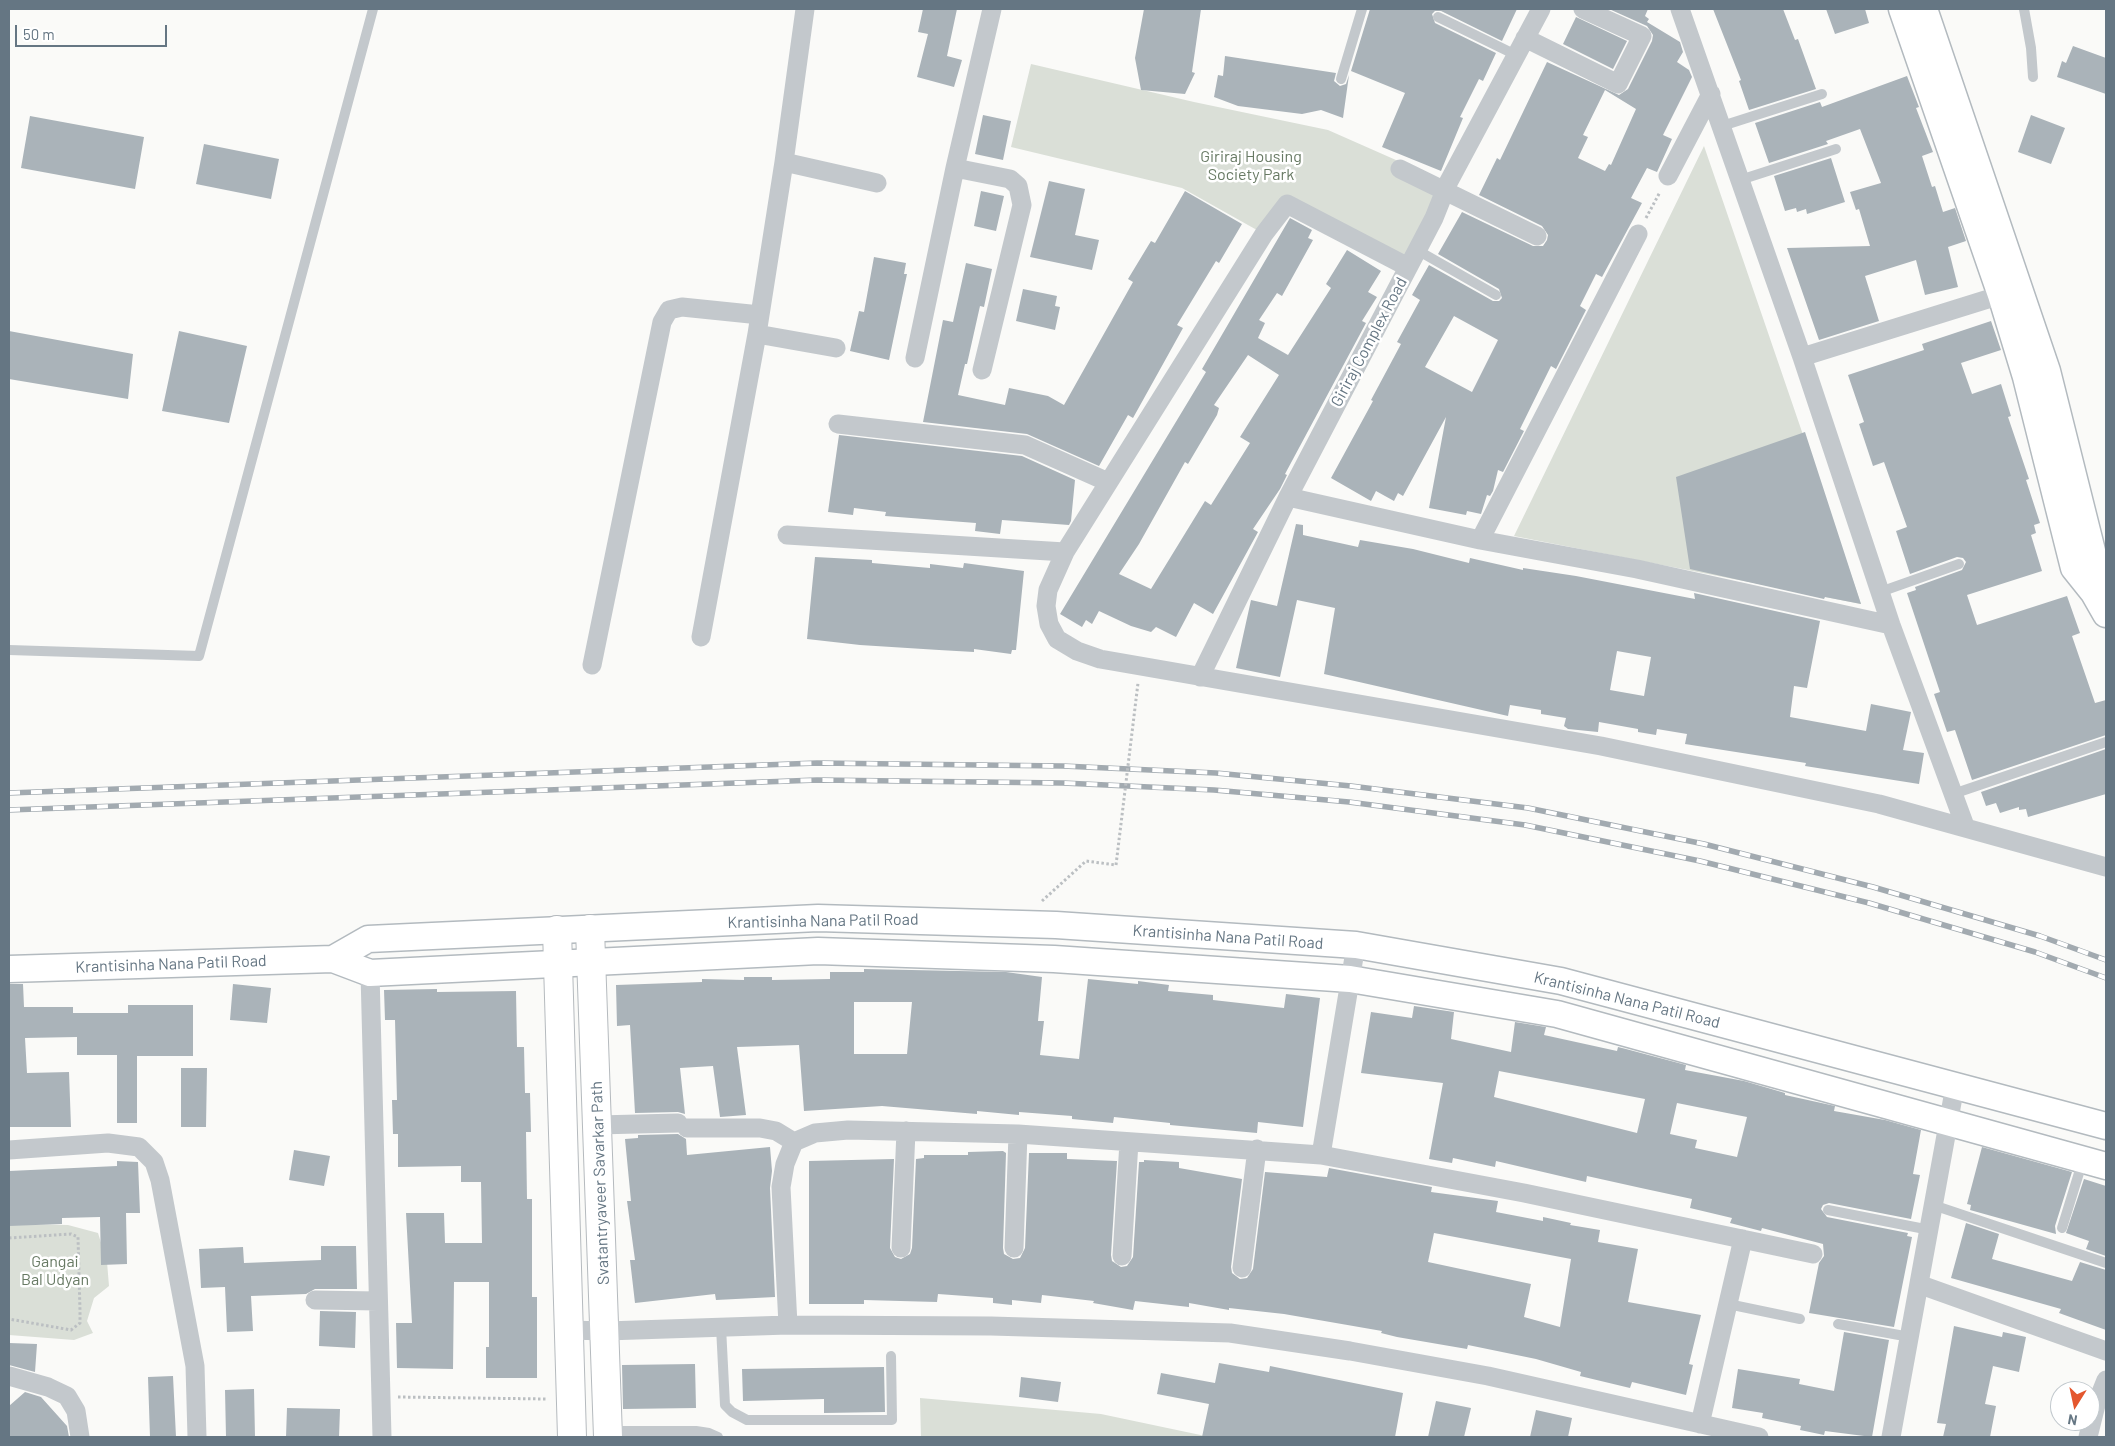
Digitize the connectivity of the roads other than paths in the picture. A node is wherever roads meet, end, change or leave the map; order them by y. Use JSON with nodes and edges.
{"nodes":[{"id":1,"x":373,"y":9,"type":"edge"},
{"id":2,"x":805,"y":9,"type":"edge"},
{"id":3,"x":992,"y":9,"type":"edge"},
{"id":4,"x":1362,"y":9,"type":"edge"},
{"id":5,"x":1541,"y":9,"type":"edge"},
{"id":6,"x":1583,"y":9,"type":"edge"},
{"id":7,"x":1680,"y":9,"type":"edge"},
{"id":8,"x":1902,"y":9,"type":"edge"},
{"id":9,"x":1924,"y":9,"type":"edge"},
{"id":10,"x":2024,"y":9,"type":"edge"},
{"id":11,"x":1438,"y":17,"type":"dead end"},
{"id":12,"x":1520,"y":47,"type":"junction"},
{"id":13,"x":2033,"y":77,"type":"dead end"},
{"id":14,"x":1341,"y":79,"type":"dead end"},
{"id":15,"x":1711,"y":94,"type":"junction"},
{"id":16,"x":1822,"y":94,"type":"dead end"},
{"id":17,"x":1722,"y":126,"type":"junction"},
{"id":18,"x":1836,"y":149,"type":"dead end"},
{"id":19,"x":784,"y":162,"type":"junction"},
{"id":20,"x":955,"y":168,"type":"junction"},
{"id":21,"x":1400,"y":169,"type":"dead end"},
{"id":22,"x":1668,"y":176,"type":"road end"},
{"id":23,"x":1740,"y":180,"type":"junction"},
{"id":24,"x":877,"y":183,"type":"dead end"},
{"id":25,"x":1445,"y":190,"type":"junction"},
{"id":26,"x":1638,"y":234,"type":"road end"},
{"id":27,"x":1537,"y":236,"type":"dead end"},
{"id":28,"x":1417,"y":250,"type":"junction"},
{"id":29,"x":1408,"y":267,"type":"junction"},
{"id":30,"x":1496,"y":294,"type":"dead end"},
{"id":31,"x":2001,"y":295,"type":"junction"},
{"id":32,"x":760,"y":315,"type":"junction"},
{"id":33,"x":757,"y":334,"type":"junction"},
{"id":34,"x":836,"y":348,"type":"dead end"},
{"id":35,"x":1802,"y":357,"type":"junction"},
{"id":36,"x":915,"y":358,"type":"dead end"},
{"id":37,"x":982,"y":370,"type":"dead end"},
{"id":38,"x":838,"y":424,"type":"dead end"},
{"id":39,"x":1108,"y":482,"type":"junction"},
{"id":40,"x":1288,"y":497,"type":"junction"},
{"id":41,"x":787,"y":535,"type":"dead end"},
{"id":42,"x":1480,"y":540,"type":"junction"},
{"id":43,"x":1065,"y":552,"type":"junction"},
{"id":44,"x":1959,"y":564,"type":"dead end"},
{"id":45,"x":1880,"y":592,"type":"junction"},
{"id":46,"x":2100,"y":603,"type":"edge"},
{"id":47,"x":1891,"y":625,"type":"junction"},
{"id":48,"x":701,"y":637,"type":"dead end"},
{"id":49,"x":9,"y":650,"type":"edge"},
{"id":50,"x":592,"y":665,"type":"dead end"},
{"id":51,"x":1200,"y":677,"type":"junction"},
{"id":52,"x":2106,"y":742,"type":"edge"},
{"id":53,"x":1953,"y":794,"type":"junction"},
{"id":54,"x":1965,"y":826,"type":"junction"},
{"id":55,"x":2106,"y":867,"type":"edge"},
{"id":56,"x":590,"y":928,"type":"junction"},
{"id":57,"x":557,"y":930,"type":"junction"},
{"id":58,"x":1356,"y":946,"type":"junction"},
{"id":59,"x":333,"y":959,"type":"junction"},
{"id":60,"x":592,"y":962,"type":"junction"},
{"id":61,"x":558,"y":964,"type":"junction"},
{"id":62,"x":9,"y":968,"type":"edge"},
{"id":63,"x":370,"y":973,"type":"junction"},
{"id":64,"x":1350,"y":979,"type":"junction"},
{"id":65,"x":1955,"y":1086,"type":"junction"},
{"id":66,"x":1947,"y":1121,"type":"junction"},
{"id":67,"x":597,"y":1124,"type":"junction"},
{"id":68,"x":2106,"y":1126,"type":"edge"},
{"id":69,"x":906,"y":1131,"type":"junction"},
{"id":70,"x":1018,"y":1134,"type":"junction"},
{"id":71,"x":794,"y":1142,"type":"junction"},
{"id":72,"x":1129,"y":1142,"type":"junction"},
{"id":73,"x":1256,"y":1149,"type":"junction"},
{"id":74,"x":9,"y":1150,"type":"edge"},
{"id":75,"x":1322,"y":1154,"type":"junction"},
{"id":76,"x":2095,"y":1163,"type":"edge"},
{"id":77,"x":1933,"y":1205,"type":"junction"},
{"id":78,"x":1828,"y":1210,"type":"dead end"},
{"id":79,"x":2062,"y":1228,"type":"dead end"},
{"id":80,"x":1930,"y":1230,"type":"junction"},
{"id":81,"x":1743,"y":1239,"type":"junction"},
{"id":82,"x":901,"y":1248,"type":"dead end"},
{"id":83,"x":1014,"y":1248,"type":"dead end"},
{"id":84,"x":1813,"y":1254,"type":"dead end"},
{"id":85,"x":1122,"y":1256,"type":"dead end"},
{"id":86,"x":2106,"y":1263,"type":"edge"},
{"id":87,"x":1242,"y":1268,"type":"dead end"},
{"id":88,"x":1921,"y":1285,"type":"junction"},
{"id":89,"x":314,"y":1300,"type":"dead end"},
{"id":90,"x":378,"y":1301,"type":"junction"},
{"id":91,"x":1728,"y":1304,"type":"junction"},
{"id":92,"x":1800,"y":1320,"type":"dead end"},
{"id":93,"x":1838,"y":1324,"type":"dead end"},
{"id":94,"x":788,"y":1325,"type":"junction"},
{"id":95,"x":721,"y":1327,"type":"junction"},
{"id":96,"x":568,"y":1330,"type":"junction"},
{"id":97,"x":606,"y":1331,"type":"junction"},
{"id":98,"x":1910,"y":1337,"type":"junction"},
{"id":99,"x":2106,"y":1351,"type":"edge"},
{"id":100,"x":891,"y":1356,"type":"dead end"},
{"id":101,"x":9,"y":1376,"type":"edge"},
{"id":102,"x":2106,"y":1380,"type":"edge"},
{"id":103,"x":1700,"y":1424,"type":"junction"},
{"id":104,"x":608,"y":1434,"type":"edge"},
{"id":105,"x":80,"y":1437,"type":"edge"},
{"id":106,"x":197,"y":1437,"type":"edge"},
{"id":107,"x":382,"y":1437,"type":"edge"},
{"id":108,"x":572,"y":1437,"type":"edge"},
{"id":109,"x":718,"y":1437,"type":"edge"},
{"id":110,"x":1759,"y":1437,"type":"edge"},
{"id":111,"x":1891,"y":1437,"type":"edge"},
{"id":112,"x":2088,"y":1437,"type":"edge"}],
"edges":[{"from":1,"to":49,"type":"lane"},
{"from":2,"to":19,"type":"street"},
{"from":3,"to":20,"type":"street"},
{"from":4,"to":14,"type":"lane"},
{"from":5,"to":12,"type":"street","name":"Giriraj Complex Road"},
{"from":6,"to":12,"type":"street"},
{"from":7,"to":15,"type":"street"},
{"from":8,"to":31,"type":"main road"},
{"from":9,"to":46,"type":"main road"},
{"from":10,"to":13,"type":"lane"},
{"from":11,"to":12,"type":"lane"},
{"from":12,"to":25,"type":"street","name":"Giriraj Complex Road"},
{"from":15,"to":17,"type":"street"},
{"from":15,"to":22,"type":"street"},
{"from":16,"to":17,"type":"lane"},
{"from":17,"to":23,"type":"street"},
{"from":18,"to":23,"type":"lane"},
{"from":19,"to":24,"type":"street"},
{"from":19,"to":32,"type":"street"},
{"from":20,"to":36,"type":"street"},
{"from":20,"to":37,"type":"street"},
{"from":21,"to":25,"type":"street"},
{"from":23,"to":35,"type":"street"},
{"from":25,"to":27,"type":"street"},
{"from":25,"to":28,"type":"street","name":"Giriraj Complex Road"},
{"from":26,"to":42,"type":"street"},
{"from":28,"to":29,"type":"street","name":"Giriraj Complex Road"},
{"from":28,"to":30,"type":"lane"},
{"from":29,"to":39,"type":"street"},
{"from":29,"to":40,"type":"street","name":"Giriraj Complex Road"},
{"from":31,"to":35,"type":"street"},
{"from":31,"to":46,"type":"main road"},
{"from":32,"to":33,"type":"street"},
{"from":32,"to":50,"type":"street"},
{"from":33,"to":34,"type":"street"},
{"from":33,"to":48,"type":"street"},
{"from":35,"to":45,"type":"street"},
{"from":38,"to":39,"type":"street"},
{"from":39,"to":43,"type":"street"},
{"from":40,"to":42,"type":"street"},
{"from":40,"to":51,"type":"street","name":"Giriraj Complex Road"},
{"from":41,"to":43,"type":"street"},
{"from":42,"to":47,"type":"street"},
{"from":43,"to":51,"type":"street"},
{"from":44,"to":45,"type":"lane"},
{"from":45,"to":47,"type":"street"},
{"from":47,"to":53,"type":"street"},
{"from":51,"to":54,"type":"street"},
{"from":52,"to":53,"type":"lane"},
{"from":53,"to":54,"type":"street"},
{"from":54,"to":55,"type":"street"},
{"from":56,"to":57,"type":"main road","name":"Krantisinha Nana Patil Road"},
{"from":56,"to":58,"type":"main road","name":"Krantisinha Nana Patil Road"},
{"from":56,"to":60,"type":"main road","name":"Svatantryaveer Savarkar Path"},
{"from":57,"to":59,"type":"main road","name":"Krantisinha Nana Patil Road"},
{"from":57,"to":61,"type":"main road"},
{"from":58,"to":64,"type":"street"},
{"from":58,"to":65,"type":"main road","name":"Krantisinha Nana Patil Road"},
{"from":59,"to":62,"type":"main road","name":"Krantisinha Nana Patil Road"},
{"from":59,"to":63,"type":"main road","name":"Krantisinha Nana Patil Road"},
{"from":60,"to":61,"type":"main road","name":"Krantisinha Nana Patil Road"},
{"from":60,"to":64,"type":"main road","name":"Krantisinha Nana Patil Road"},
{"from":60,"to":67,"type":"main road","name":"Svatantryaveer Savarkar Path"},
{"from":61,"to":63,"type":"main road","name":"Krantisinha Nana Patil Road"},
{"from":61,"to":96,"type":"main road"},
{"from":63,"to":90,"type":"street"},
{"from":64,"to":66,"type":"main road","name":"Krantisinha Nana Patil Road"},
{"from":64,"to":75,"type":"street"},
{"from":65,"to":66,"type":"street"},
{"from":65,"to":68,"type":"main road","name":"Krantisinha Nana Patil Road"},
{"from":66,"to":76,"type":"main road","name":"Krantisinha Nana Patil Road"},
{"from":66,"to":77,"type":"street"},
{"from":67,"to":71,"type":"street"},
{"from":67,"to":97,"type":"main road","name":"Svatantryaveer Savarkar Path"},
{"from":69,"to":70,"type":"street"},
{"from":69,"to":71,"type":"street"},
{"from":69,"to":82,"type":"street"},
{"from":70,"to":72,"type":"street"},
{"from":70,"to":83,"type":"street"},
{"from":71,"to":94,"type":"street"},
{"from":72,"to":73,"type":"street"},
{"from":72,"to":85,"type":"street"},
{"from":73,"to":75,"type":"street"},
{"from":73,"to":87,"type":"street"},
{"from":74,"to":106,"type":"street"},
{"from":75,"to":81,"type":"street"},
{"from":76,"to":79,"type":"lane"},
{"from":77,"to":80,"type":"street"},
{"from":77,"to":86,"type":"lane"},
{"from":78,"to":80,"type":"lane"},
{"from":80,"to":88,"type":"street"},
{"from":81,"to":84,"type":"street"},
{"from":81,"to":91,"type":"street"},
{"from":88,"to":98,"type":"street"},
{"from":88,"to":99,"type":"street"},
{"from":89,"to":90,"type":"street"},
{"from":90,"to":107,"type":"street"},
{"from":91,"to":92,"type":"lane"},
{"from":91,"to":103,"type":"street"},
{"from":93,"to":98,"type":"lane"},
{"from":94,"to":95,"type":"street"},
{"from":94,"to":103,"type":"street"},
{"from":95,"to":97,"type":"street"},
{"from":95,"to":100,"type":"lane"},
{"from":96,"to":97,"type":"street"},
{"from":96,"to":108,"type":"main road"},
{"from":97,"to":104,"type":"main road","name":"Svatantryaveer Savarkar Path"},
{"from":98,"to":111,"type":"street"},
{"from":101,"to":105,"type":"street"},
{"from":102,"to":112,"type":"street"},
{"from":103,"to":110,"type":"street"},
{"from":104,"to":109,"type":"lane"}]}
